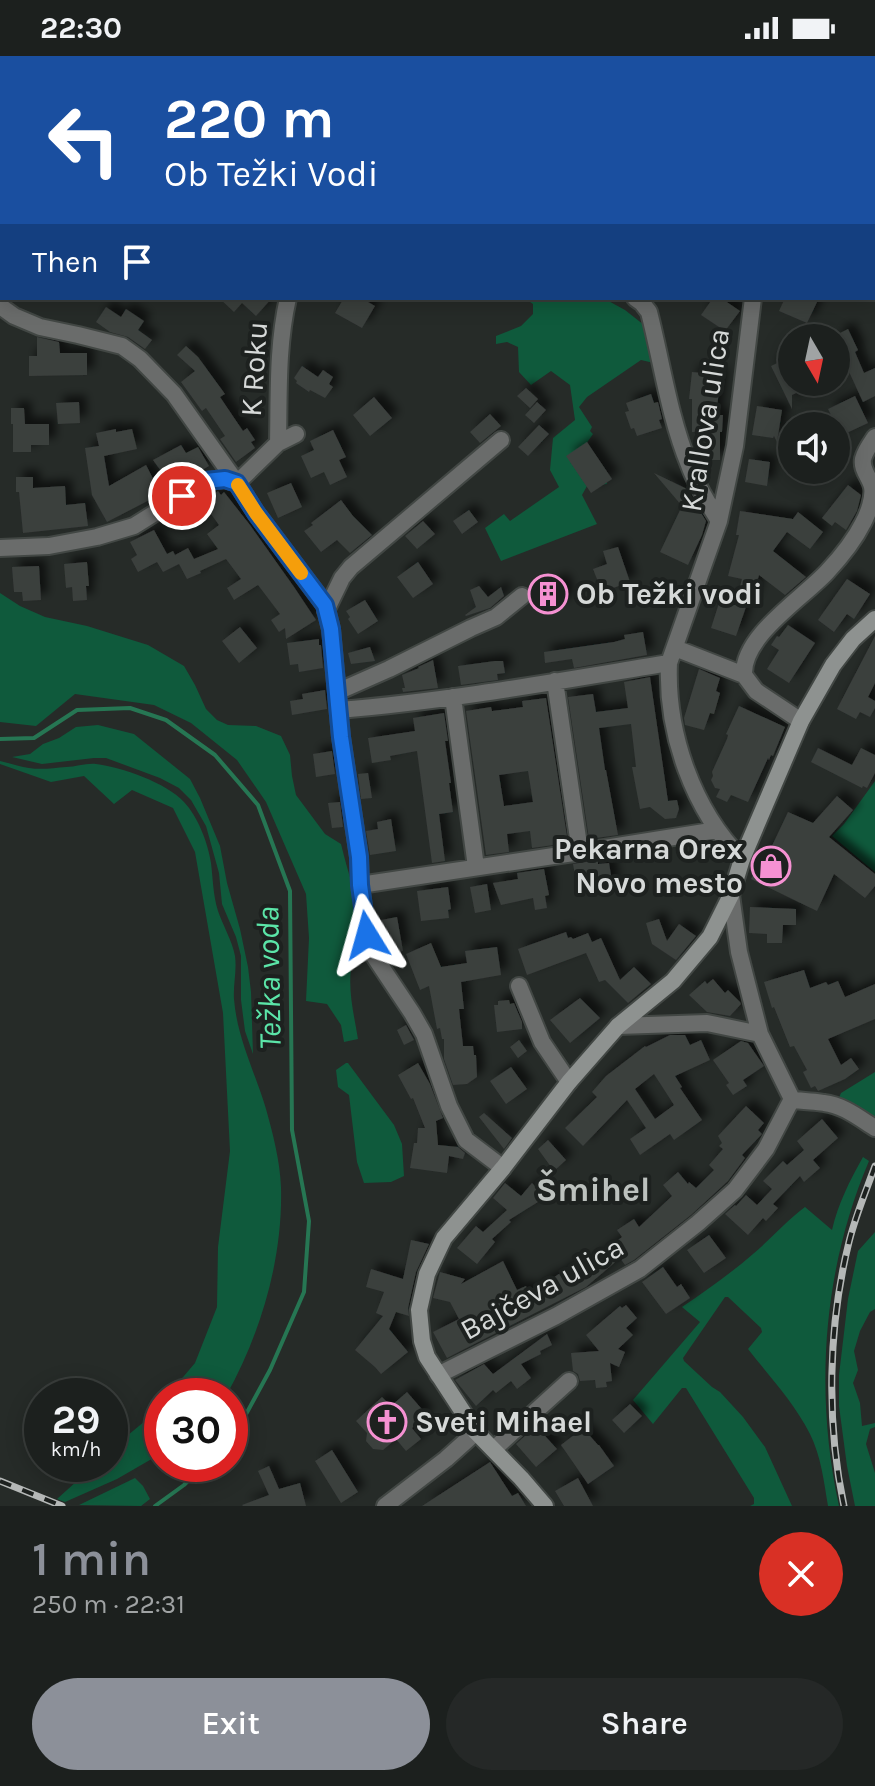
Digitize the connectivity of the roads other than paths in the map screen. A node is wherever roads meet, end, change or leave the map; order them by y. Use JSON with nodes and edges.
{"nodes":[{"id":1,"x":288,"y":300,"type":"edge"},
{"id":2,"x":638,"y":300,"type":"edge"},
{"id":3,"x":753,"y":300,"type":"edge"},
{"id":4,"x":0,"y":306,"type":"edge"},
{"id":5,"x":296,"y":434,"type":"dead end"},
{"id":6,"x":875,"y":437,"type":"edge"},
{"id":7,"x":501,"y":440,"type":"dead end"},
{"id":8,"x":278,"y":443,"type":"junction"},
{"id":9,"x":237,"y":483,"type":"junction"},
{"id":10,"x":719,"y":521,"type":"junction"},
{"id":11,"x":0,"y":548,"type":"edge"},
{"id":12,"x":522,"y":596,"type":"dead end"},
{"id":13,"x":326,"y":611,"type":"junction"},
{"id":14,"x":875,"y":619,"type":"edge"},
{"id":15,"x":672,"y":656,"type":"junction"},
{"id":16,"x":744,"y":675,"type":"junction"},
{"id":17,"x":555,"y":681,"type":"junction"},
{"id":18,"x":337,"y":692,"type":"junction"},
{"id":19,"x":453,"y":697,"type":"junction"},
{"id":20,"x":339,"y":710,"type":"junction"},
{"id":21,"x":801,"y":721,"type":"junction"},
{"id":22,"x":717,"y":830,"type":"junction"},
{"id":23,"x":580,"y":852,"type":"junction"},
{"id":24,"x":742,"y":859,"type":"junction"},
{"id":25,"x":476,"y":867,"type":"junction"},
{"id":26,"x":360,"y":885,"type":"junction"},
{"id":27,"x":731,"y":895,"type":"junction"},
{"id":28,"x":519,"y":986,"type":"dead end"},
{"id":29,"x":618,"y":1026,"type":"junction"},
{"id":30,"x":760,"y":1034,"type":"junction"},
{"id":31,"x":569,"y":1082,"type":"junction"},
{"id":32,"x":798,"y":1101,"type":"junction"},
{"id":33,"x":875,"y":1128,"type":"edge"},
{"id":34,"x":503,"y":1168,"type":"junction"},
{"id":35,"x":438,"y":1375,"type":"junction"},
{"id":36,"x":569,"y":1381,"type":"dead end"},
{"id":37,"x":476,"y":1432,"type":"junction"},
{"id":38,"x":494,"y":1449,"type":"junction"},
{"id":39,"x":385,"y":1506,"type":"edge"},
{"id":40,"x":545,"y":1506,"type":"edge"}],
"edges":[{"from":1,"to":8,"type":"street","name":"K Roku"},
{"from":2,"to":10,"type":"street"},
{"from":3,"to":10,"type":"street","name":"Krallova ulica"},
{"from":4,"to":9,"type":"street"},
{"from":5,"to":8,"type":"street"},
{"from":6,"to":16,"type":"street"},
{"from":7,"to":13,"type":"street"},
{"from":8,"to":9,"type":"street"},
{"from":9,"to":11,"type":"street"},
{"from":9,"to":13,"type":"street"},
{"from":10,"to":15,"type":"street","name":"Krallova ulica"},
{"from":12,"to":18,"type":"street"},
{"from":13,"to":18,"type":"street"},
{"from":14,"to":21,"type":"street"},
{"from":15,"to":16,"type":"street"},
{"from":15,"to":17,"type":"street"},
{"from":15,"to":22,"type":"street","name":"Krallova ulica"},
{"from":16,"to":21,"type":"street"},
{"from":17,"to":19,"type":"street"},
{"from":17,"to":23,"type":"street"},
{"from":18,"to":20,"type":"street"},
{"from":19,"to":20,"type":"street"},
{"from":19,"to":25,"type":"street"},
{"from":20,"to":26,"type":"street"},
{"from":21,"to":24,"type":"street"},
{"from":22,"to":23,"type":"street"},
{"from":22,"to":24,"type":"street","name":"Krallova ulica"},
{"from":23,"to":25,"type":"street"},
{"from":24,"to":27,"type":"street"},
{"from":25,"to":26,"type":"street"},
{"from":26,"to":34,"type":"street"},
{"from":27,"to":29,"type":"street"},
{"from":27,"to":30,"type":"street"},
{"from":28,"to":31,"type":"street"},
{"from":29,"to":30,"type":"street"},
{"from":29,"to":31,"type":"street"},
{"from":30,"to":32,"type":"street"},
{"from":31,"to":34,"type":"street"},
{"from":32,"to":33,"type":"street"},
{"from":32,"to":35,"type":"street","name":"Bajčeva ulica"},
{"from":34,"to":35,"type":"street"},
{"from":35,"to":37,"type":"street"},
{"from":36,"to":38,"type":"street"},
{"from":37,"to":38,"type":"street"},
{"from":37,"to":39,"type":"street"},
{"from":38,"to":40,"type":"street"}]}
